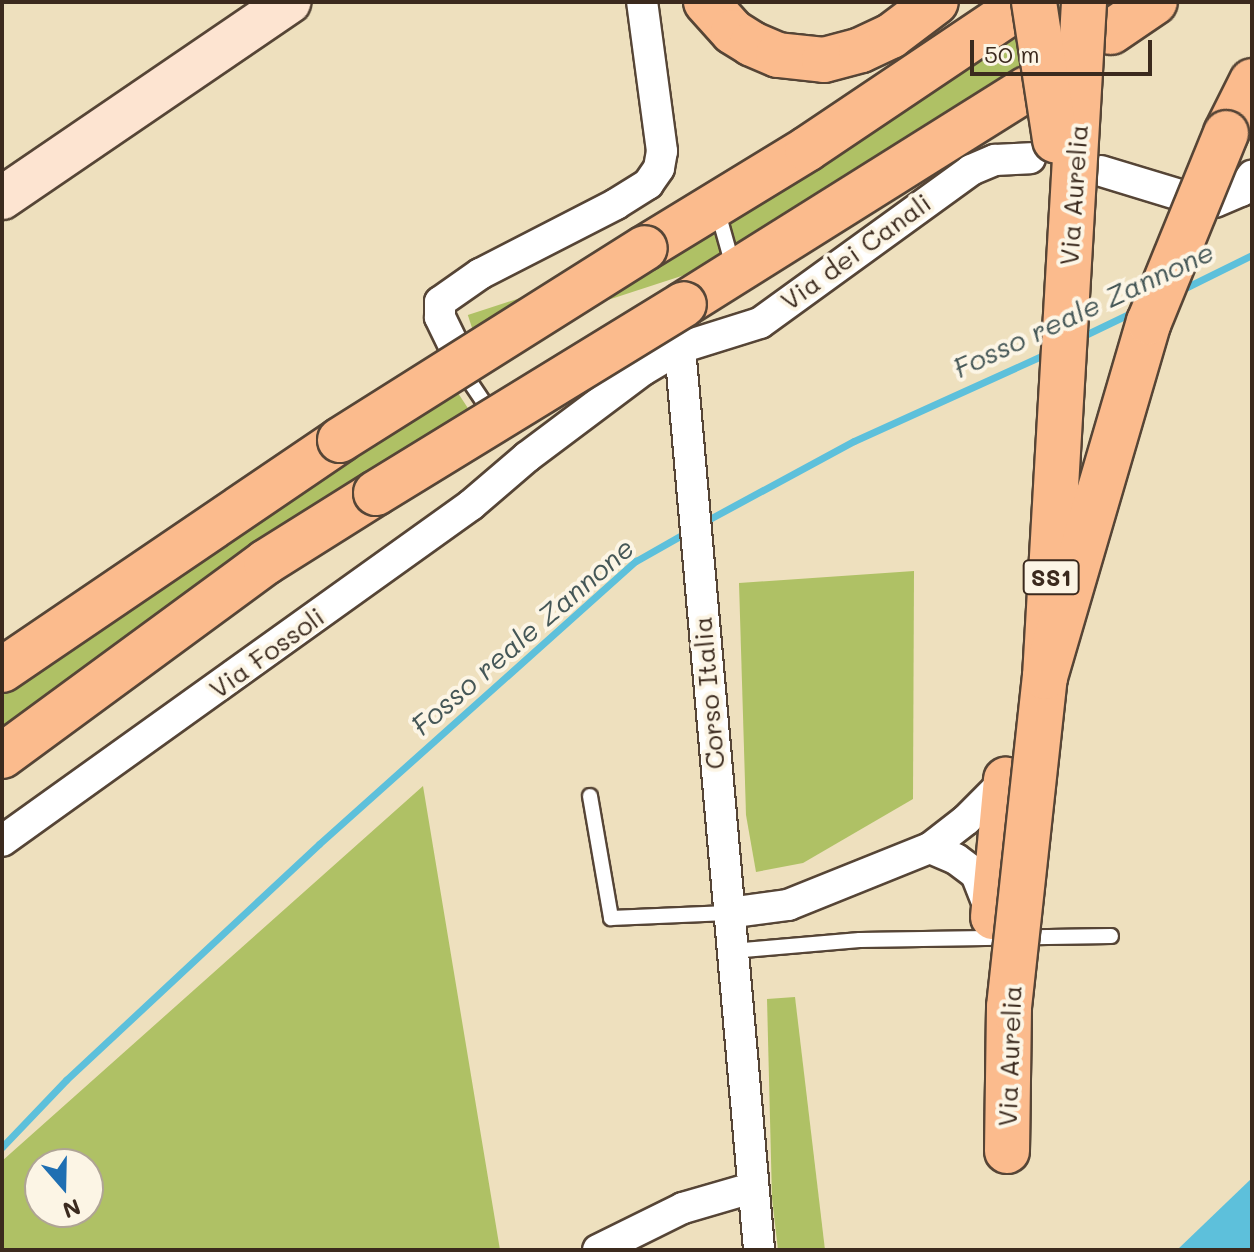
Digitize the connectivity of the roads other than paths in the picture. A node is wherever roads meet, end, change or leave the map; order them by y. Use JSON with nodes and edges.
{"nodes":[{"id":1,"x":289,"y":2,"type":"edge"},
{"id":2,"x":642,"y":2,"type":"edge"},
{"id":3,"x":706,"y":2,"type":"edge"},
{"id":4,"x":936,"y":2,"type":"edge"},
{"id":5,"x":1155,"y":2,"type":"edge"},
{"id":6,"x":1038,"y":3,"type":"edge"},
{"id":7,"x":1098,"y":17,"type":"edge"},
{"id":8,"x":1252,"y":81,"type":"edge"},
{"id":9,"x":1027,"y":89,"type":"dead end"},
{"id":10,"x":1042,"y":149,"type":"junction"},
{"id":11,"x":1101,"y":171,"type":"dead end"},
{"id":12,"x":1252,"y":176,"type":"edge"},
{"id":13,"x":1180,"y":195,"type":"dead end"},
{"id":14,"x":2,"y":198,"type":"edge"},
{"id":15,"x":1215,"y":202,"type":"dead end"},
{"id":16,"x":716,"y":205,"type":"junction"},
{"id":17,"x":735,"y":272,"type":"junction"},
{"id":18,"x":680,"y":348,"type":"junction"},
{"id":19,"x":456,"y":355,"type":"junction"},
{"id":20,"x":512,"y":437,"type":"junction"},
{"id":21,"x":2,"y":670,"type":"edge"},
{"id":22,"x":1045,"y":677,"type":"junction"},
{"id":23,"x":2,"y":756,"type":"edge"},
{"id":24,"x":1006,"y":780,"type":"junction"},
{"id":25,"x":590,"y":796,"type":"dead end"},
{"id":26,"x":2,"y":841,"type":"edge"},
{"id":27,"x":930,"y":848,"type":"junction"},
{"id":28,"x":728,"y":913,"type":"junction"},
{"id":29,"x":993,"y":917,"type":"junction"},
{"id":30,"x":1111,"y":936,"type":"dead end"},
{"id":31,"x":732,"y":951,"type":"junction"},
{"id":32,"x":752,"y":1188,"type":"junction"},
{"id":33,"x":598,"y":1250,"type":"edge"},
{"id":34,"x":759,"y":1250,"type":"edge"}],
"edges":[{"from":1,"to":14,"type":"main road"},
{"from":2,"to":19,"type":"street"},
{"from":3,"to":4,"type":"main road"},
{"from":5,"to":7,"type":"main road"},
{"from":6,"to":10,"type":"main road","name":"Via Aurelia","bridge":true},
{"from":6,"to":16,"type":"main road"},
{"from":7,"to":22,"type":"main road","name":"Via Aurelia","number":"SS1","bridge":true},
{"from":8,"to":22,"type":"main road","bridge":true},
{"from":9,"to":17,"type":"main road"},
{"from":10,"to":18,"type":"street","name":"Via dei Canali"},
{"from":10,"to":24,"type":"main road","name":"Via Aurelia","number":"SS1"},
{"from":11,"to":13,"type":"street"},
{"from":12,"to":15,"type":"street"},
{"from":16,"to":17,"type":"lane"},
{"from":16,"to":19,"type":"main road","bridge":true},
{"from":17,"to":20,"type":"main road","bridge":true},
{"from":18,"to":20,"type":"street"},
{"from":18,"to":28,"type":"street","name":"Corso Italia"},
{"from":19,"to":20,"type":"lane"},
{"from":19,"to":21,"type":"main road","bridge":true},
{"from":20,"to":23,"type":"main road","bridge":true},
{"from":20,"to":26,"type":"street","name":"Via Fossoli"},
{"from":22,"to":29,"type":"main road","name":"Via Aurelia","number":"SS1","bridge":true},
{"from":24,"to":27,"type":"street"},
{"from":24,"to":29,"type":"main road","name":"Via Aurelia","number":"SS1"},
{"from":25,"to":28,"type":"lane"},
{"from":27,"to":28,"type":"street"},
{"from":27,"to":29,"type":"street"},
{"from":28,"to":31,"type":"street","name":"Corso Italia"},
{"from":30,"to":31,"type":"lane"},
{"from":31,"to":32,"type":"street","name":"Corso Italia"},
{"from":32,"to":33,"type":"street"},
{"from":32,"to":34,"type":"street","name":"Corso Italia"}]}
